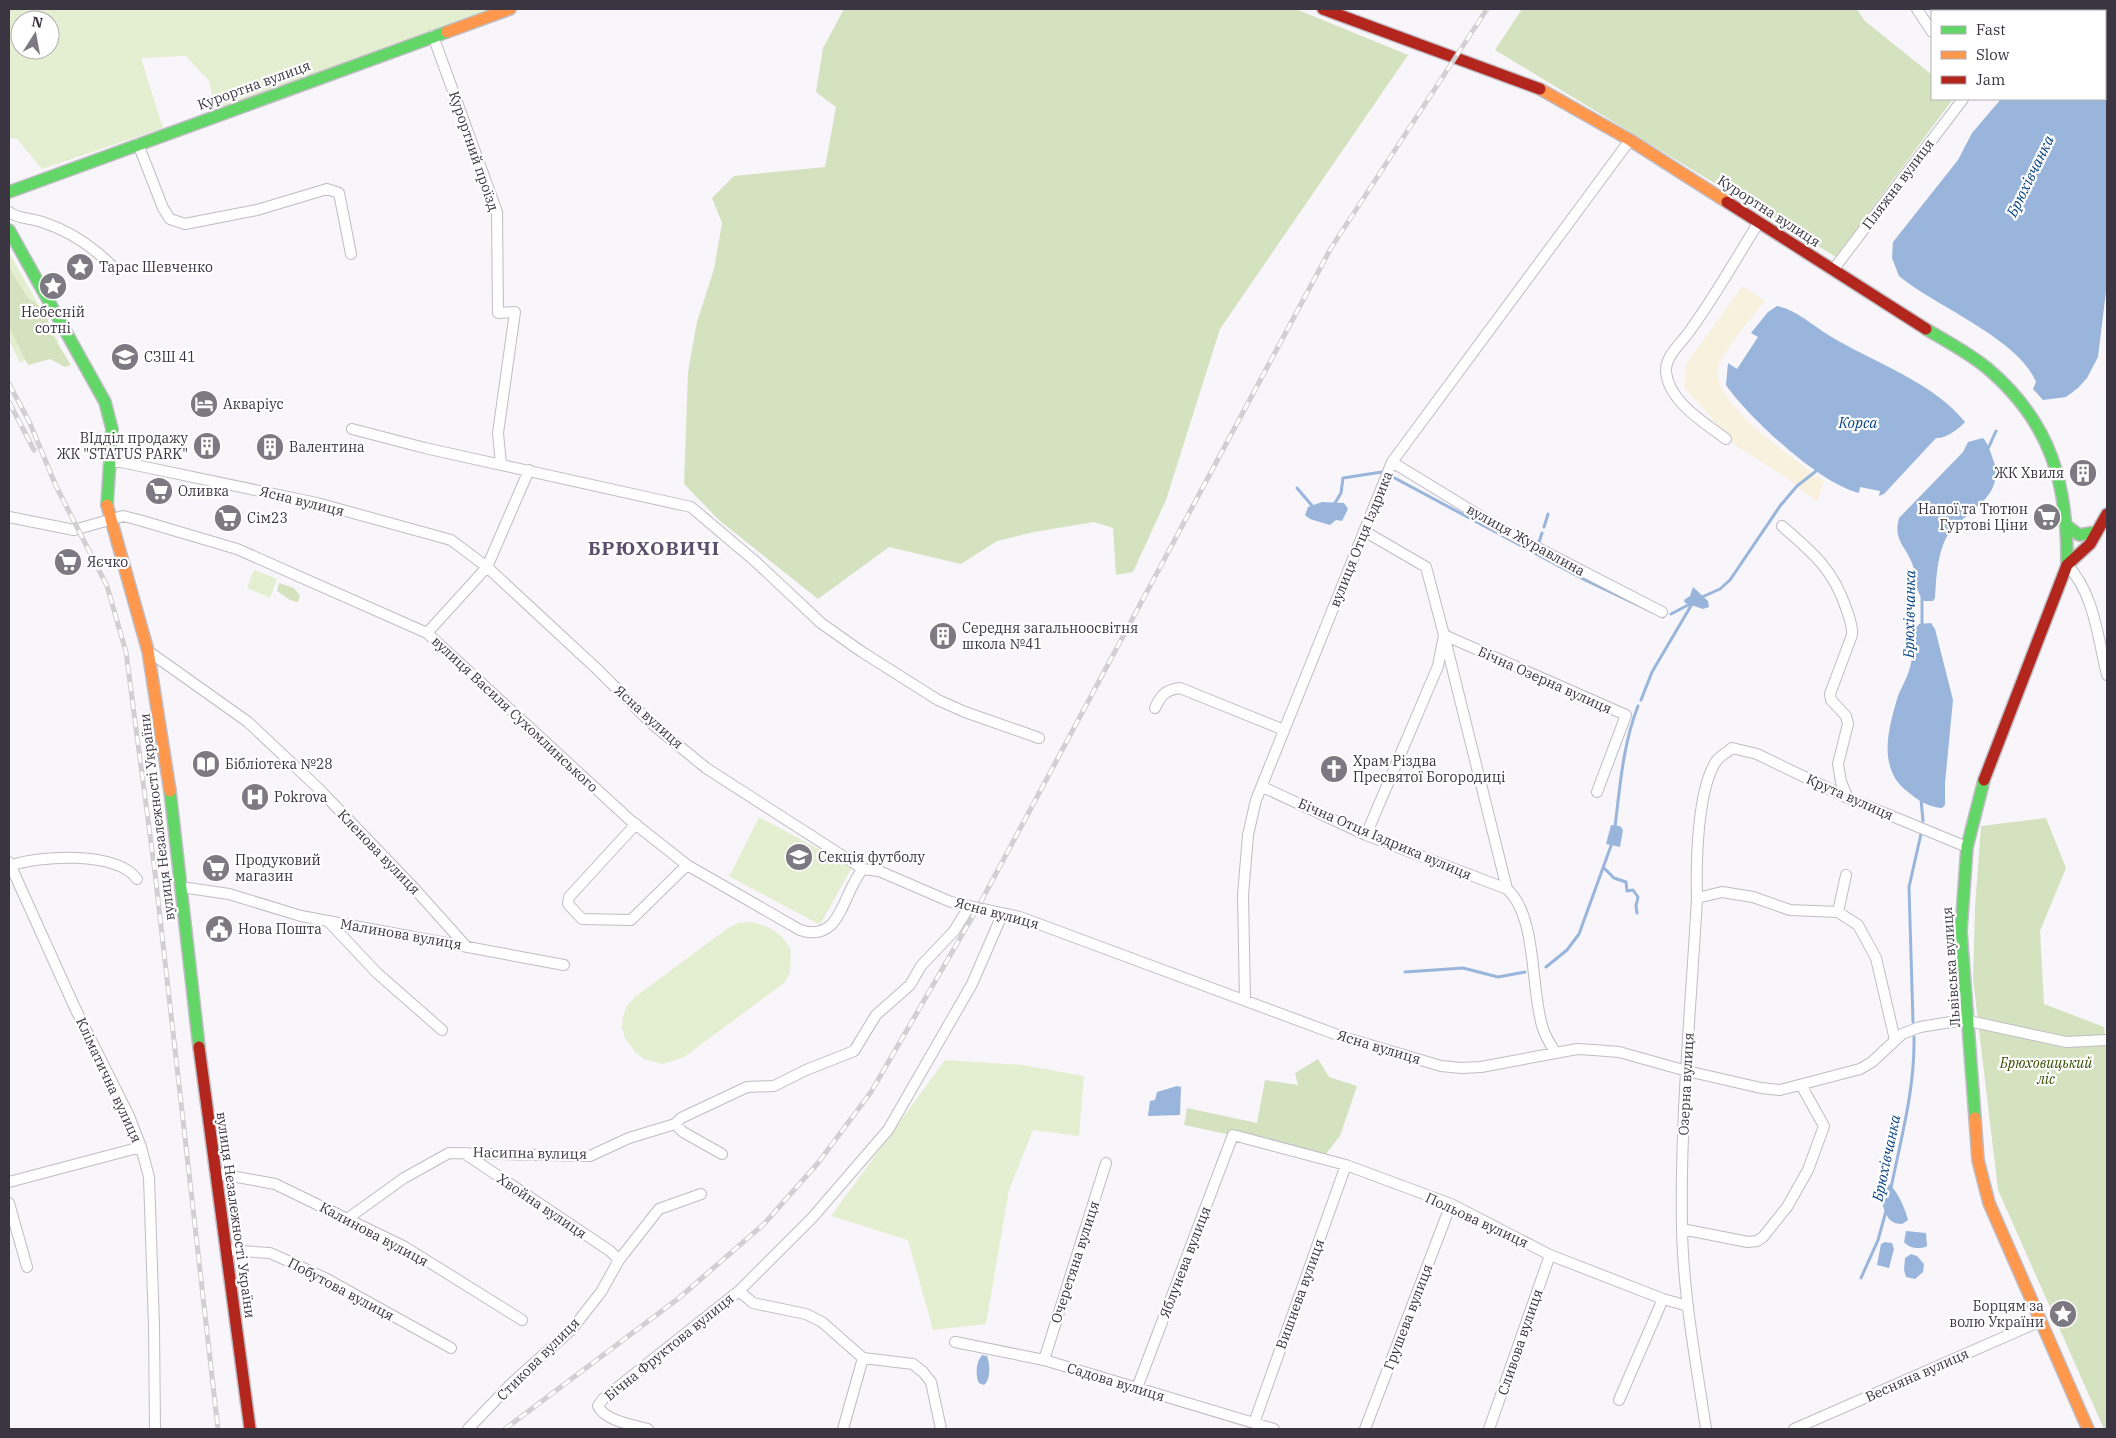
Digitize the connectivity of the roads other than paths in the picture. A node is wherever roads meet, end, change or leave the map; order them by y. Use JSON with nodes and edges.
{"nodes":[{"id":1,"x":510,"y":9,"type":"edge"},
{"id":2,"x":1322,"y":9,"type":"edge"},
{"id":3,"x":1917,"y":9,"type":"edge"},
{"id":4,"x":1931,"y":30,"type":"edge"},
{"id":5,"x":433,"y":36,"type":"junction"},
{"id":6,"x":1962,"y":100,"type":"edge"},
{"id":7,"x":1630,"y":140,"type":"junction"},
{"id":8,"x":138,"y":144,"type":"junction"},
{"id":9,"x":9,"y":192,"type":"edge"},
{"id":10,"x":9,"y":212,"type":"edge"},
{"id":11,"x":1759,"y":222,"type":"junction"},
{"id":12,"x":9,"y":230,"type":"edge"},
{"id":13,"x":351,"y":254,"type":"dead end"},
{"id":14,"x":116,"y":270,"type":"dead end"},
{"id":15,"x":1833,"y":270,"type":"junction"},
{"id":16,"x":352,"y":429,"type":"dead end"},
{"id":17,"x":1726,"y":439,"type":"dead end"},
{"id":18,"x":109,"y":462,"type":"junction"},
{"id":19,"x":1392,"y":462,"type":"junction"},
{"id":20,"x":501,"y":464,"type":"junction"},
{"id":21,"x":529,"y":470,"type":"junction"},
{"id":22,"x":2107,"y":514,"type":"edge"},
{"id":23,"x":9,"y":517,"type":"edge"},
{"id":24,"x":110,"y":518,"type":"junction"},
{"id":25,"x":2066,"y":524,"type":"junction"},
{"id":26,"x":1782,"y":526,"type":"dead end"},
{"id":27,"x":1364,"y":531,"type":"junction"},
{"id":28,"x":2096,"y":532,"type":"junction"},
{"id":29,"x":2067,"y":565,"type":"junction"},
{"id":30,"x":486,"y":567,"type":"junction"},
{"id":31,"x":1662,"y":612,"type":"dead end"},
{"id":32,"x":428,"y":633,"type":"junction"},
{"id":33,"x":1444,"y":635,"type":"junction"},
{"id":34,"x":148,"y":651,"type":"junction"},
{"id":35,"x":2107,"y":675,"type":"edge"},
{"id":36,"x":1155,"y":708,"type":"dead end"},
{"id":37,"x":1284,"y":730,"type":"junction"},
{"id":38,"x":1039,"y":738,"type":"dead end"},
{"id":39,"x":1732,"y":748,"type":"joint"},
{"id":40,"x":1263,"y":787,"type":"junction"},
{"id":41,"x":1597,"y":792,"type":"dead end"},
{"id":42,"x":1848,"y":798,"type":"junction"},
{"id":43,"x":636,"y":824,"type":"junction"},
{"id":44,"x":1366,"y":835,"type":"junction"},
{"id":45,"x":1967,"y":847,"type":"junction"},
{"id":46,"x":9,"y":864,"type":"edge"},
{"id":47,"x":687,"y":866,"type":"junction"},
{"id":48,"x":863,"y":869,"type":"junction"},
{"id":49,"x":1846,"y":875,"type":"dead end"},
{"id":50,"x":137,"y":879,"type":"dead end"},
{"id":51,"x":181,"y":887,"type":"junction"},
{"id":52,"x":1507,"y":889,"type":"junction"},
{"id":53,"x":1697,"y":898,"type":"junction"},
{"id":54,"x":969,"y":907,"type":"junction"},
{"id":55,"x":1838,"y":912,"type":"junction"},
{"id":56,"x":1002,"y":914,"type":"junction"},
{"id":57,"x":329,"y":922,"type":"junction"},
{"id":58,"x":465,"y":945,"type":"junction"},
{"id":59,"x":564,"y":965,"type":"dead end"},
{"id":60,"x":1245,"y":1000,"type":"junction"},
{"id":61,"x":1970,"y":1021,"type":"junction"},
{"id":62,"x":442,"y":1030,"type":"dead end"},
{"id":63,"x":1895,"y":1040,"type":"junction"},
{"id":64,"x":2107,"y":1040,"type":"edge"},
{"id":65,"x":1556,"y":1052,"type":"junction"},
{"id":66,"x":1687,"y":1071,"type":"junction"},
{"id":67,"x":1801,"y":1085,"type":"junction"},
{"id":68,"x":675,"y":1124,"type":"junction"},
{"id":69,"x":1233,"y":1136,"type":"joint"},
{"id":70,"x":141,"y":1146,"type":"junction"},
{"id":71,"x":464,"y":1153,"type":"junction"},
{"id":72,"x":722,"y":1154,"type":"dead end"},
{"id":73,"x":1106,"y":1163,"type":"dead end"},
{"id":74,"x":1346,"y":1165,"type":"junction"},
{"id":75,"x":215,"y":1173,"type":"junction"},
{"id":76,"x":9,"y":1182,"type":"edge"},
{"id":77,"x":702,"y":1194,"type":"dead end"},
{"id":78,"x":9,"y":1203,"type":"edge"},
{"id":79,"x":1450,"y":1204,"type":"junction"},
{"id":80,"x":347,"y":1219,"type":"junction"},
{"id":81,"x":1682,"y":1229,"type":"junction"},
{"id":82,"x":226,"y":1250,"type":"junction"},
{"id":83,"x":1550,"y":1255,"type":"junction"},
{"id":84,"x":619,"y":1260,"type":"junction"},
{"id":85,"x":27,"y":1267,"type":"dead end"},
{"id":86,"x":739,"y":1291,"type":"junction"},
{"id":87,"x":1663,"y":1299,"type":"junction"},
{"id":88,"x":1688,"y":1306,"type":"junction"},
{"id":89,"x":522,"y":1320,"type":"dead end"},
{"id":90,"x":2041,"y":1321,"type":"junction"},
{"id":91,"x":955,"y":1342,"type":"dead end"},
{"id":92,"x":451,"y":1348,"type":"dead end"},
{"id":93,"x":863,"y":1358,"type":"junction"},
{"id":94,"x":1044,"y":1360,"type":"junction"},
{"id":95,"x":1137,"y":1388,"type":"junction"},
{"id":96,"x":1619,"y":1400,"type":"dead end"},
{"id":97,"x":1254,"y":1423,"type":"junction"},
{"id":98,"x":155,"y":1429,"type":"edge"},
{"id":99,"x":250,"y":1429,"type":"edge"},
{"id":100,"x":468,"y":1429,"type":"edge"},
{"id":101,"x":648,"y":1429,"type":"edge"},
{"id":102,"x":843,"y":1429,"type":"edge"},
{"id":103,"x":941,"y":1429,"type":"edge"},
{"id":104,"x":1274,"y":1429,"type":"edge"},
{"id":105,"x":1365,"y":1429,"type":"edge"},
{"id":106,"x":1489,"y":1429,"type":"edge"},
{"id":107,"x":1706,"y":1429,"type":"edge"},
{"id":108,"x":1794,"y":1429,"type":"edge"},
{"id":109,"x":2088,"y":1429,"type":"edge"}],
"edges":[{"from":1,"to":5,"type":"main road","name":"Курортна вулиця"},
{"from":2,"to":7,"type":"main road","name":"Курортна вулиця"},
{"from":3,"to":4,"type":"street"},
{"from":5,"to":8,"type":"main road","name":"Курортна вулиця"},
{"from":5,"to":20,"type":"street","name":"Курортний проїзд"},
{"from":6,"to":15,"type":"street","name":"Пляжна вулиця"},
{"from":7,"to":11,"type":"main road","name":"Курортна вулиця"},
{"from":7,"to":19,"type":"street","name":"вулиця Отця Іздрика"},
{"from":8,"to":9,"type":"main road","name":"Курортна вулиця"},
{"from":8,"to":13,"type":"street"},
{"from":10,"to":14,"type":"street"},
{"from":11,"to":15,"type":"main road","name":"Курортна вулиця"},
{"from":11,"to":17,"type":"street"},
{"from":12,"to":18,"type":"main road","name":"вулиця Незалежності України"},
{"from":15,"to":25,"type":"main road","name":"Курортна вулиця"},
{"from":16,"to":20,"type":"street"},
{"from":18,"to":24,"type":"main road","name":"вулиця Незалежності України"},
{"from":18,"to":30,"type":"street","name":"Ясна вулиця"},
{"from":19,"to":27,"type":"street","name":"вулиця Отця Іздрика"},
{"from":19,"to":31,"type":"street","name":"вулиця Журавлина"},
{"from":20,"to":21,"type":"street"},
{"from":21,"to":30,"type":"street"},
{"from":21,"to":38,"type":"street"},
{"from":22,"to":28,"type":"main road","name":"Львівська вулиця"},
{"from":23,"to":24,"type":"street"},
{"from":24,"to":32,"type":"street","name":"вулиця Василя Сухомлинського"},
{"from":24,"to":34,"type":"main road","name":"вулиця Незалежності України"},
{"from":25,"to":28,"type":"main road"},
{"from":25,"to":29,"type":"main road","name":"Курортна вулиця"},
{"from":26,"to":42,"type":"street"},
{"from":27,"to":33,"type":"street"},
{"from":27,"to":37,"type":"street","name":"вулиця Отця Іздрика"},
{"from":28,"to":29,"type":"main road","name":"Львівська вулиця"},
{"from":29,"to":35,"type":"street"},
{"from":29,"to":45,"type":"main road","name":"Львівська вулиця"},
{"from":30,"to":32,"type":"street"},
{"from":30,"to":48,"type":"street","name":"Ясна вулиця"},
{"from":32,"to":43,"type":"street","name":"вулиця Василя Сухомлинського"},
{"from":33,"to":41,"type":"street","name":"Бічна Озерна вулиця"},
{"from":33,"to":44,"type":"street"},
{"from":33,"to":52,"type":"street"},
{"from":34,"to":51,"type":"main road","name":"вулиця Незалежності України"},
{"from":34,"to":58,"type":"street","name":"Кленова вулиця"},
{"from":36,"to":37,"type":"street"},
{"from":37,"to":40,"type":"street","name":"вулиця Отця Іздрика"},
{"from":39,"to":42,"type":"street","name":"Крута вулиця"},
{"from":39,"to":53,"type":"street","name":"Озерна вулиця"},
{"from":40,"to":44,"type":"street","name":"Бічна Отця Іздрика вулиця"},
{"from":40,"to":60,"type":"street","name":"вулиця Отця Іздрика"},
{"from":42,"to":45,"type":"street","name":"Крута вулиця"},
{"from":43,"to":47,"type":"street","name":"вулиця Василя Сухомлинського"},
{"from":43,"to":47,"type":"street"},
{"from":44,"to":52,"type":"street","name":"Бічна Отця Іздрика вулиця"},
{"from":45,"to":61,"type":"main road","name":"Львівська вулиця"},
{"from":46,"to":50,"type":"street","name":"Кліматична вулиця"},
{"from":46,"to":70,"type":"street","name":"Кліматична вулиця"},
{"from":47,"to":48,"type":"street","name":"вулиця Василя Сухомлинського"},
{"from":48,"to":54,"type":"street","name":"Ясна вулиця"},
{"from":49,"to":55,"type":"street"},
{"from":51,"to":57,"type":"street","name":"Малинова вулиця"},
{"from":51,"to":75,"type":"main road","name":"вулиця Незалежності України"},
{"from":52,"to":65,"type":"street"},
{"from":53,"to":55,"type":"street"},
{"from":53,"to":66,"type":"street","name":"Озерна вулиця"},
{"from":54,"to":56,"type":"street","name":"Ясна вулиця"},
{"from":54,"to":68,"type":"street","name":"Насипна вулиця"},
{"from":55,"to":63,"type":"street"},
{"from":56,"to":60,"type":"street","name":"Ясна вулиця"},
{"from":56,"to":86,"type":"street"},
{"from":57,"to":58,"type":"street","name":"Малинова вулиця"},
{"from":57,"to":62,"type":"street"},
{"from":58,"to":59,"type":"street","name":"Малинова вулиця"},
{"from":60,"to":65,"type":"street","name":"Ясна вулиця"},
{"from":61,"to":63,"type":"street","name":"Ясна вулиця"},
{"from":61,"to":64,"type":"street","name":"Ясна вулиця"},
{"from":61,"to":90,"type":"main road","name":"Львівська вулиця"},
{"from":63,"to":67,"type":"street","name":"Ясна вулиця"},
{"from":65,"to":66,"type":"street","name":"Ясна вулиця"},
{"from":66,"to":67,"type":"street","name":"Ясна вулиця"},
{"from":66,"to":81,"type":"street","name":"Озерна вулиця"},
{"from":67,"to":81,"type":"street"},
{"from":68,"to":71,"type":"street","name":"Насипна вулиця"},
{"from":68,"to":72,"type":"street"},
{"from":69,"to":74,"type":"street","name":"Польова вулиця"},
{"from":69,"to":95,"type":"street","name":"Яблунева вулиця"},
{"from":70,"to":76,"type":"street"},
{"from":70,"to":98,"type":"street","name":"Кліматична вулиця"},
{"from":71,"to":80,"type":"street","name":"Насипна вулиця"},
{"from":71,"to":84,"type":"street","name":"Хвойна вулиця"},
{"from":73,"to":94,"type":"street","name":"Очеретяна вулиця"},
{"from":74,"to":79,"type":"street","name":"Польова вулиця"},
{"from":74,"to":97,"type":"street","name":"Вишнева вулиця"},
{"from":75,"to":80,"type":"street","name":"Калинова вулиця"},
{"from":75,"to":82,"type":"main road","name":"вулиця Незалежності України"},
{"from":77,"to":84,"type":"street","name":"Стикова вулиця"},
{"from":78,"to":85,"type":"street"},
{"from":79,"to":83,"type":"street","name":"Польова вулиця"},
{"from":79,"to":105,"type":"street","name":"Грушева вулиця"},
{"from":80,"to":89,"type":"street","name":"Калинова вулиця"},
{"from":81,"to":88,"type":"street","name":"Озерна вулиця"},
{"from":82,"to":92,"type":"street","name":"Побутова вулиця"},
{"from":82,"to":99,"type":"main road","name":"вулиця Незалежності України"},
{"from":83,"to":87,"type":"street","name":"Польова вулиця"},
{"from":83,"to":106,"type":"street","name":"Сливова вулиця"},
{"from":84,"to":100,"type":"street","name":"Стикова вулиця"},
{"from":86,"to":93,"type":"street","name":"Бічна Фруктова вулиця"},
{"from":86,"to":101,"type":"street","name":"Бічна Фруктова вулиця"},
{"from":87,"to":88,"type":"street","name":"Польова вулиця"},
{"from":87,"to":96,"type":"street"},
{"from":88,"to":107,"type":"street","name":"Озерна вулиця"},
{"from":90,"to":108,"type":"street","name":"Весняна вулиця"},
{"from":90,"to":109,"type":"main road","name":"Львівська вулиця"},
{"from":91,"to":94,"type":"street","name":"Садова вулиця"},
{"from":93,"to":102,"type":"street"},
{"from":93,"to":103,"type":"street"},
{"from":94,"to":95,"type":"street","name":"Садова вулиця"},
{"from":95,"to":97,"type":"street","name":"Садова вулиця"},
{"from":97,"to":104,"type":"street","name":"Садова вулиця"}]}
